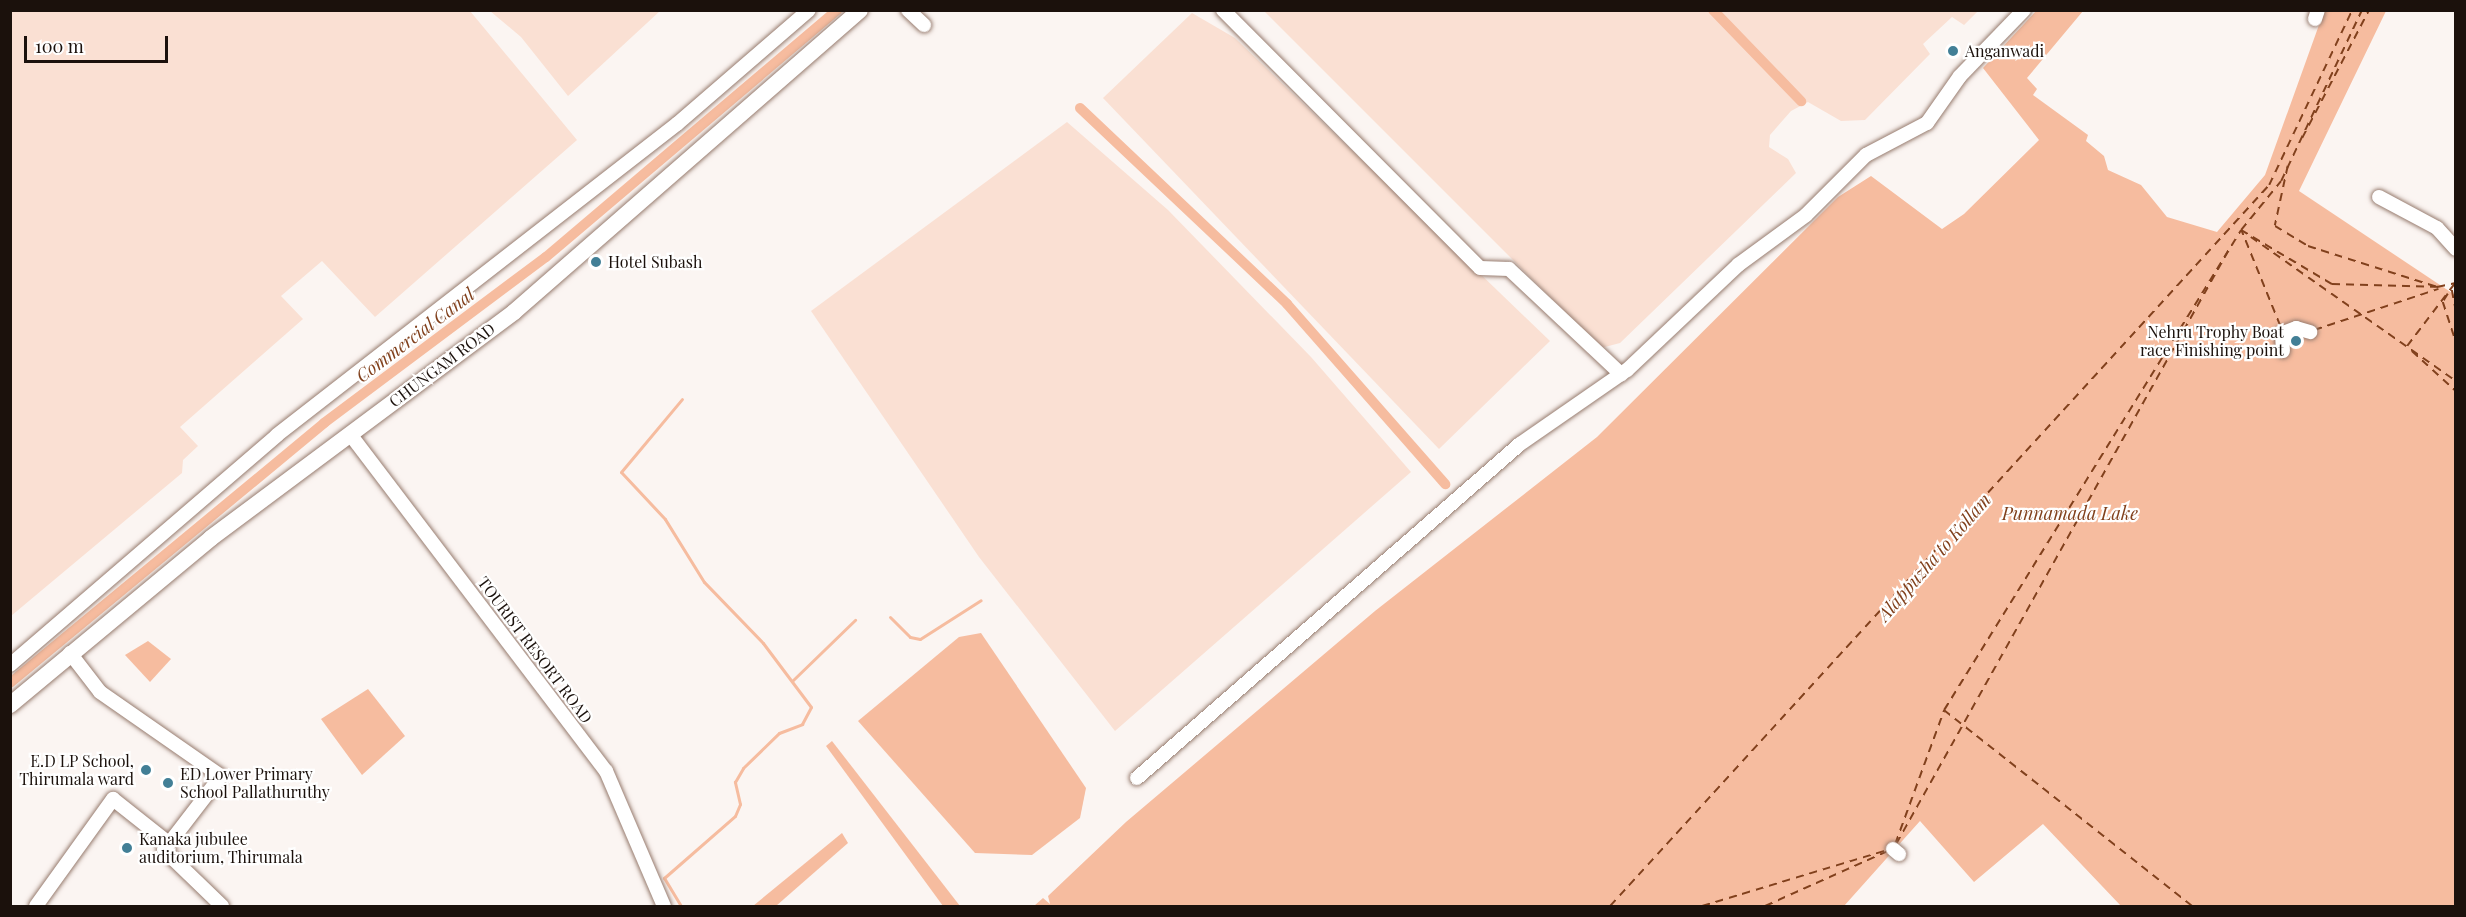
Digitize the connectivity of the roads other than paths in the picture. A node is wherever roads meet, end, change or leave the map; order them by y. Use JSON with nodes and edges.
{"nodes":[{"id":1,"x":809,"y":10,"type":"edge"},
{"id":2,"x":860,"y":10,"type":"edge"},
{"id":3,"x":908,"y":10,"type":"edge"},
{"id":4,"x":1223,"y":10,"type":"edge"},
{"id":5,"x":2024,"y":10,"type":"edge"},
{"id":6,"x":924,"y":25,"type":"dead end"},
{"id":7,"x":2379,"y":197,"type":"dead end"},
{"id":8,"x":2456,"y":249,"type":"edge"},
{"id":9,"x":2310,"y":332,"type":"dead end"},
{"id":10,"x":2283,"y":351,"type":"dead end"},
{"id":11,"x":1621,"y":374,"type":"junction"},
{"id":12,"x":350,"y":434,"type":"junction"},
{"id":13,"x":70,"y":653,"type":"junction"},
{"id":14,"x":10,"y":665,"type":"edge"},
{"id":15,"x":10,"y":705,"type":"edge"},
{"id":16,"x":1137,"y":778,"type":"dead end"},
{"id":17,"x":166,"y":841,"type":"junction"},
{"id":18,"x":664,"y":905,"type":"edge"},
{"id":19,"x":36,"y":906,"type":"edge"},
{"id":20,"x":222,"y":906,"type":"edge"}],
"edges":[{"from":1,"to":14,"type":"street"},
{"from":2,"to":12,"type":"main road","name":"CHUNGAM ROAD"},
{"from":3,"to":6,"type":"street"},
{"from":4,"to":11,"type":"street"},
{"from":5,"to":11,"type":"street"},
{"from":7,"to":8,"type":"street"},
{"from":9,"to":10,"type":"street"},
{"from":11,"to":16,"type":"street"},
{"from":12,"to":13,"type":"main road","name":"CHUNGAM ROAD"},
{"from":12,"to":18,"type":"street","name":"TOURIST RESORT ROAD"},
{"from":13,"to":15,"type":"main road","name":"CHUNGAM ROAD"},
{"from":13,"to":17,"type":"street"},
{"from":17,"to":19,"type":"street"},
{"from":17,"to":20,"type":"street"}]}
